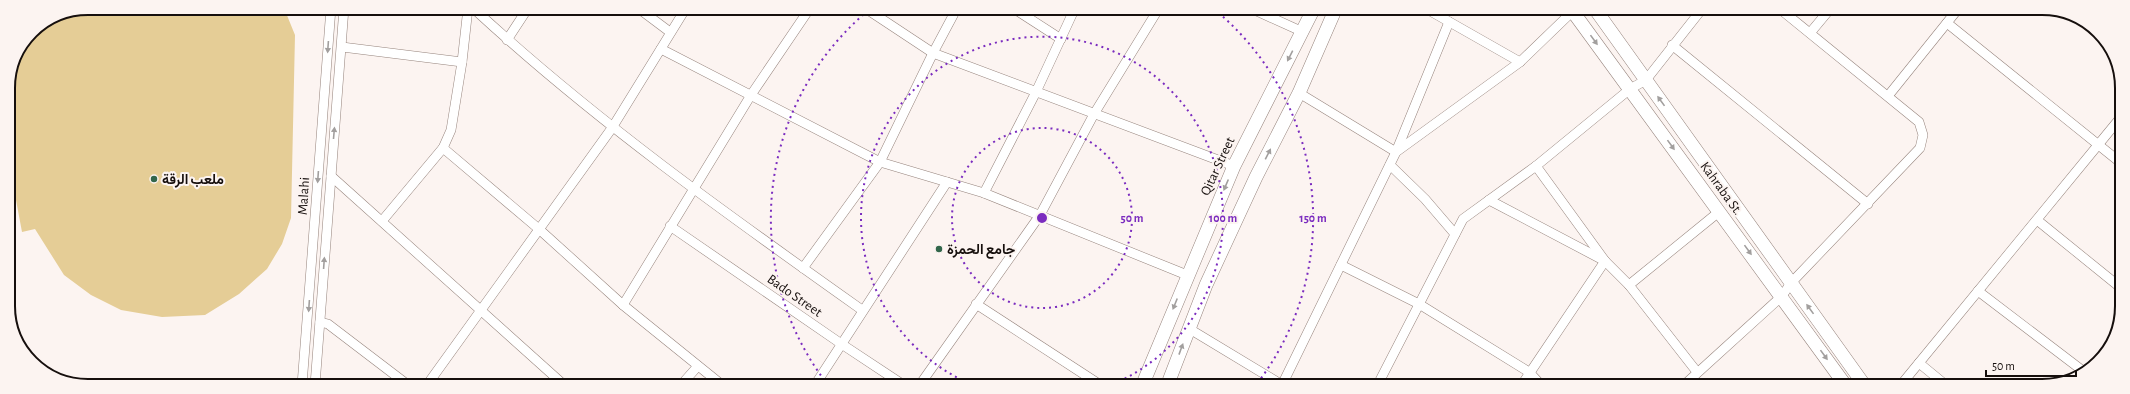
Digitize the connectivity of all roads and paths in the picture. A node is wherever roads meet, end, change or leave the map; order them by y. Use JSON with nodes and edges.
{"nodes":[{"id":1,"x":330,"y":15,"type":"edge"},
{"id":2,"x":344,"y":15,"type":"edge"},
{"id":3,"x":467,"y":15,"type":"edge"},
{"id":4,"x":480,"y":15,"type":"edge"},
{"id":5,"x":523,"y":15,"type":"edge"},
{"id":6,"x":647,"y":15,"type":"edge"},
{"id":7,"x":681,"y":15,"type":"edge"},
{"id":8,"x":805,"y":15,"type":"edge"},
{"id":9,"x":876,"y":15,"type":"edge"},
{"id":10,"x":953,"y":15,"type":"edge"},
{"id":11,"x":1024,"y":15,"type":"edge"},
{"id":12,"x":1073,"y":15,"type":"edge"},
{"id":13,"x":1155,"y":15,"type":"edge"},
{"id":14,"x":1265,"y":15,"type":"edge"},
{"id":15,"x":1311,"y":15,"type":"edge"},
{"id":16,"x":1333,"y":15,"type":"edge"},
{"id":17,"x":1437,"y":15,"type":"edge"},
{"id":18,"x":1567,"y":15,"type":"edge"},
{"id":19,"x":1577,"y":15,"type":"edge"},
{"id":20,"x":1600,"y":15,"type":"edge"},
{"id":21,"x":1697,"y":15,"type":"edge"},
{"id":22,"x":1788,"y":15,"type":"edge"},
{"id":23,"x":1825,"y":15,"type":"edge"},
{"id":24,"x":1953,"y":15,"type":"edge"},
{"id":25,"x":1449,"y":22,"type":"junction"},
{"id":26,"x":1947,"y":23,"type":"junction"},
{"id":27,"x":670,"y":32,"type":"junction"},
{"id":28,"x":1303,"y":32,"type":"junction"},
{"id":29,"x":1810,"y":33,"type":"junction"},
{"id":30,"x":1061,"y":39,"type":"junction"},
{"id":31,"x":507,"y":40,"type":"junction"},
{"id":32,"x":1672,"y":44,"type":"junction"},
{"id":33,"x":342,"y":47,"type":"junction"},
{"id":34,"x":661,"y":50,"type":"junction"},
{"id":35,"x":933,"y":53,"type":"junction"},
{"id":36,"x":462,"y":62,"type":"junction"},
{"id":37,"x":1520,"y":62,"type":"junction"},
{"id":38,"x":1646,"y":80,"type":"junction"},
{"id":39,"x":1630,"y":90,"type":"junction"},
{"id":40,"x":1036,"y":92,"type":"junction"},
{"id":41,"x":1299,"y":93,"type":"junction"},
{"id":42,"x":751,"y":95,"type":"junction"},
{"id":43,"x":1888,"y":96,"type":"junction"},
{"id":44,"x":1094,"y":114,"type":"junction"},
{"id":45,"x":2115,"y":125,"type":"edge"},
{"id":46,"x":612,"y":128,"type":"junction"},
{"id":47,"x":2098,"y":146,"type":"junction"},
{"id":48,"x":443,"y":148,"type":"junction"},
{"id":49,"x":1396,"y":152,"type":"junction"},
{"id":50,"x":2115,"y":159,"type":"edge"},
{"id":51,"x":880,"y":162,"type":"junction"},
{"id":52,"x":1390,"y":165,"type":"junction"},
{"id":53,"x":1234,"y":166,"type":"junction"},
{"id":54,"x":1536,"y":166,"type":"junction"},
{"id":55,"x":331,"y":176,"type":"junction"},
{"id":56,"x":947,"y":182,"type":"junction"},
{"id":57,"x":694,"y":189,"type":"junction"},
{"id":58,"x":984,"y":193,"type":"junction"},
{"id":59,"x":1489,"y":200,"type":"junction"},
{"id":60,"x":1868,"y":204,"type":"junction"},
{"id":61,"x":1720,"y":211,"type":"junction"},
{"id":62,"x":1040,"y":215,"type":"junction"},
{"id":63,"x":2037,"y":220,"type":"junction"},
{"id":64,"x":382,"y":222,"type":"junction"},
{"id":65,"x":670,"y":226,"type":"junction"},
{"id":66,"x":540,"y":230,"type":"junction"},
{"id":67,"x":1455,"y":234,"type":"junction"},
{"id":68,"x":1605,"y":262,"type":"junction"},
{"id":69,"x":1341,"y":265,"type":"junction"},
{"id":70,"x":803,"y":268,"type":"junction"},
{"id":71,"x":1187,"y":275,"type":"junction"},
{"id":72,"x":1791,"y":283,"type":"junction"},
{"id":73,"x":2115,"y":283,"type":"edge"},
{"id":74,"x":1629,"y":285,"type":"junction"},
{"id":75,"x":1978,"y":291,"type":"junction"},
{"id":76,"x":1782,"y":296,"type":"junction"},
{"id":77,"x":976,"y":304,"type":"junction"},
{"id":78,"x":1419,"y":304,"type":"junction"},
{"id":79,"x":624,"y":305,"type":"junction"},
{"id":80,"x":480,"y":310,"type":"junction"},
{"id":81,"x":862,"y":310,"type":"junction"},
{"id":82,"x":320,"y":322,"type":"junction"},
{"id":83,"x":1188,"y":328,"type":"junction"},
{"id":84,"x":840,"y":344,"type":"junction"},
{"id":85,"x":1919,"y":363,"type":"junction"},
{"id":86,"x":698,"y":366,"type":"junction"},
{"id":87,"x":2080,"y":368,"type":"edge"},
{"id":88,"x":1529,"y":372,"type":"junction"},
{"id":89,"x":1697,"y":372,"type":"junction"},
{"id":90,"x":302,"y":379,"type":"edge"},
{"id":91,"x":315,"y":379,"type":"edge"},
{"id":92,"x":400,"y":379,"type":"edge"},
{"id":93,"x":431,"y":379,"type":"edge"},
{"id":94,"x":557,"y":379,"type":"edge"},
{"id":95,"x":687,"y":379,"type":"edge"},
{"id":96,"x":714,"y":379,"type":"edge"},
{"id":97,"x":819,"y":379,"type":"edge"},
{"id":98,"x":894,"y":379,"type":"edge"},
{"id":99,"x":924,"y":379,"type":"edge"},
{"id":100,"x":1091,"y":379,"type":"edge"},
{"id":101,"x":1145,"y":379,"type":"edge"},
{"id":102,"x":1170,"y":379,"type":"edge"},
{"id":103,"x":1273,"y":379,"type":"edge"},
{"id":104,"x":1286,"y":379,"type":"edge"},
{"id":105,"x":1381,"y":379,"type":"edge"},
{"id":106,"x":1525,"y":379,"type":"edge"},
{"id":107,"x":1536,"y":379,"type":"edge"},
{"id":108,"x":1692,"y":379,"type":"edge"},
{"id":109,"x":1841,"y":379,"type":"edge"},
{"id":110,"x":1860,"y":379,"type":"edge"},
{"id":111,"x":1906,"y":379,"type":"edge"},
{"id":112,"x":1938,"y":379,"type":"edge"}],
"edges":[{"from":1,"to":90,"type":"street","name":"Malahi","one_way":true},
{"from":2,"to":33,"type":"street","name":"Malahi"},
{"from":3,"to":36,"type":"street"},
{"from":4,"to":31,"type":"street"},
{"from":5,"to":31,"type":"street"},
{"from":6,"to":27,"type":"street"},
{"from":7,"to":27,"type":"street"},
{"from":8,"to":42,"type":"street"},
{"from":9,"to":35,"type":"street"},
{"from":10,"to":35,"type":"street"},
{"from":11,"to":30,"type":"street"},
{"from":12,"to":30,"type":"street"},
{"from":13,"to":44,"type":"street"},
{"from":14,"to":28,"type":"street"},
{"from":15,"to":28,"type":"main road","name":"Qitar Street"},
{"from":16,"to":41,"type":"main road"},
{"from":17,"to":25,"type":"street"},
{"from":18,"to":37,"type":"street"},
{"from":19,"to":39,"type":"main road","name":"Kahraba St.","one_way":true},
{"from":20,"to":38,"type":"main road","name":"Kahraba St."},
{"from":21,"to":32,"type":"street"},
{"from":22,"to":29,"type":"street"},
{"from":23,"to":29,"type":"street"},
{"from":24,"to":26,"type":"street"},
{"from":25,"to":37,"type":"street"},
{"from":25,"to":49,"type":"street"},
{"from":26,"to":43,"type":"street"},
{"from":26,"to":47,"type":"street"},
{"from":27,"to":34,"type":"street"},
{"from":28,"to":53,"type":"main road","name":"Qitar Street","one_way":true},
{"from":29,"to":43,"type":"street"},
{"from":30,"to":40,"type":"street"},
{"from":31,"to":46,"type":"street"},
{"from":32,"to":38,"type":"street"},
{"from":32,"to":60,"type":"street"},
{"from":33,"to":36,"type":"street"},
{"from":55,"to":33,"type":"street","name":"Malahi","one_way":true},
{"from":34,"to":42,"type":"street"},
{"from":34,"to":46,"type":"street"},
{"from":35,"to":40,"type":"street"},
{"from":35,"to":51,"type":"street"},
{"from":36,"to":48,"type":"street"},
{"from":37,"to":49,"type":"street"},
{"from":38,"to":39,"type":"street"},
{"from":72,"to":38,"type":"main road","name":"Kahraba St.","one_way":true},
{"from":39,"to":54,"type":"street"},
{"from":39,"to":61,"type":"main road","name":"Kahraba St.","one_way":true},
{"from":40,"to":44,"type":"street"},
{"from":40,"to":58,"type":"street"},
{"from":41,"to":49,"type":"street"},
{"from":83,"to":41,"type":"main road","one_way":true},
{"from":42,"to":51,"type":"street"},
{"from":42,"to":57,"type":"street"},
{"from":43,"to":60,"type":"street"},
{"from":44,"to":53,"type":"street"},
{"from":44,"to":62,"type":"street"},
{"from":45,"to":47,"type":"street"},
{"from":46,"to":57,"type":"street"},
{"from":46,"to":66,"type":"street"},
{"from":47,"to":50,"type":"street"},
{"from":47,"to":63,"type":"street"},
{"from":48,"to":64,"type":"street"},
{"from":48,"to":66,"type":"street"},
{"from":49,"to":52,"type":"street"},
{"from":51,"to":56,"type":"street"},
{"from":51,"to":70,"type":"street"},
{"from":52,"to":67,"type":"street"},
{"from":52,"to":69,"type":"street"},
{"from":53,"to":71,"type":"main road","name":"Qitar Street","one_way":true},
{"from":54,"to":59,"type":"street"},
{"from":54,"to":68,"type":"street"},
{"from":55,"to":64,"type":"street"},
{"from":82,"to":55,"type":"street","name":"Malahi","one_way":true},
{"from":56,"to":58,"type":"street"},
{"from":56,"to":81,"type":"street"},
{"from":57,"to":65,"type":"street"},
{"from":57,"to":70,"type":"street"},
{"from":58,"to":62,"type":"street"},
{"from":59,"to":67,"type":"street"},
{"from":59,"to":68,"type":"street"},
{"from":60,"to":72,"type":"street"},
{"from":61,"to":74,"type":"street"},
{"from":61,"to":76,"type":"main road","name":"Kahraba St.","one_way":true},
{"from":62,"to":71,"type":"street"},
{"from":62,"to":77,"type":"street"},
{"from":63,"to":73,"type":"street"},
{"from":63,"to":75,"type":"street"},
{"from":64,"to":80,"type":"street"},
{"from":65,"to":79,"type":"street"},
{"from":65,"to":84,"type":"street","name":"Bado Street"},
{"from":66,"to":79,"type":"street"},
{"from":66,"to":80,"type":"street"},
{"from":67,"to":78,"type":"street"},
{"from":68,"to":74,"type":"street"},
{"from":68,"to":88,"type":"street"},
{"from":69,"to":78,"type":"street"},
{"from":69,"to":104,"type":"street"},
{"from":70,"to":81,"type":"street"},
{"from":71,"to":101,"type":"main road","name":"Qitar Street","one_way":true},
{"from":72,"to":76,"type":"street"},
{"from":110,"to":72,"type":"main road","name":"Kahraba St.","one_way":true},
{"from":74,"to":89,"type":"street"},
{"from":75,"to":85,"type":"street"},
{"from":75,"to":87,"type":"street"},
{"from":76,"to":89,"type":"street"},
{"from":76,"to":109,"type":"main road","name":"Kahraba St.","one_way":true},
{"from":77,"to":99,"type":"street"},
{"from":77,"to":100,"type":"street"},
{"from":78,"to":88,"type":"street"},
{"from":78,"to":105,"type":"street"},
{"from":79,"to":86,"type":"street"},
{"from":80,"to":93,"type":"street"},
{"from":80,"to":94,"type":"street"},
{"from":81,"to":84,"type":"street"},
{"from":82,"to":91,"type":"street","name":"Malahi"},
{"from":82,"to":92,"type":"street"},
{"from":102,"to":83,"type":"main road","one_way":true},
{"from":83,"to":103,"type":"street"},
{"from":84,"to":97,"type":"street"},
{"from":84,"to":98,"type":"street","name":"Bado Street"},
{"from":85,"to":111,"type":"street"},
{"from":85,"to":112,"type":"street"},
{"from":86,"to":95,"type":"street"},
{"from":86,"to":96,"type":"street"},
{"from":88,"to":106,"type":"street"},
{"from":88,"to":107,"type":"street"},
{"from":89,"to":108,"type":"street"}]}
